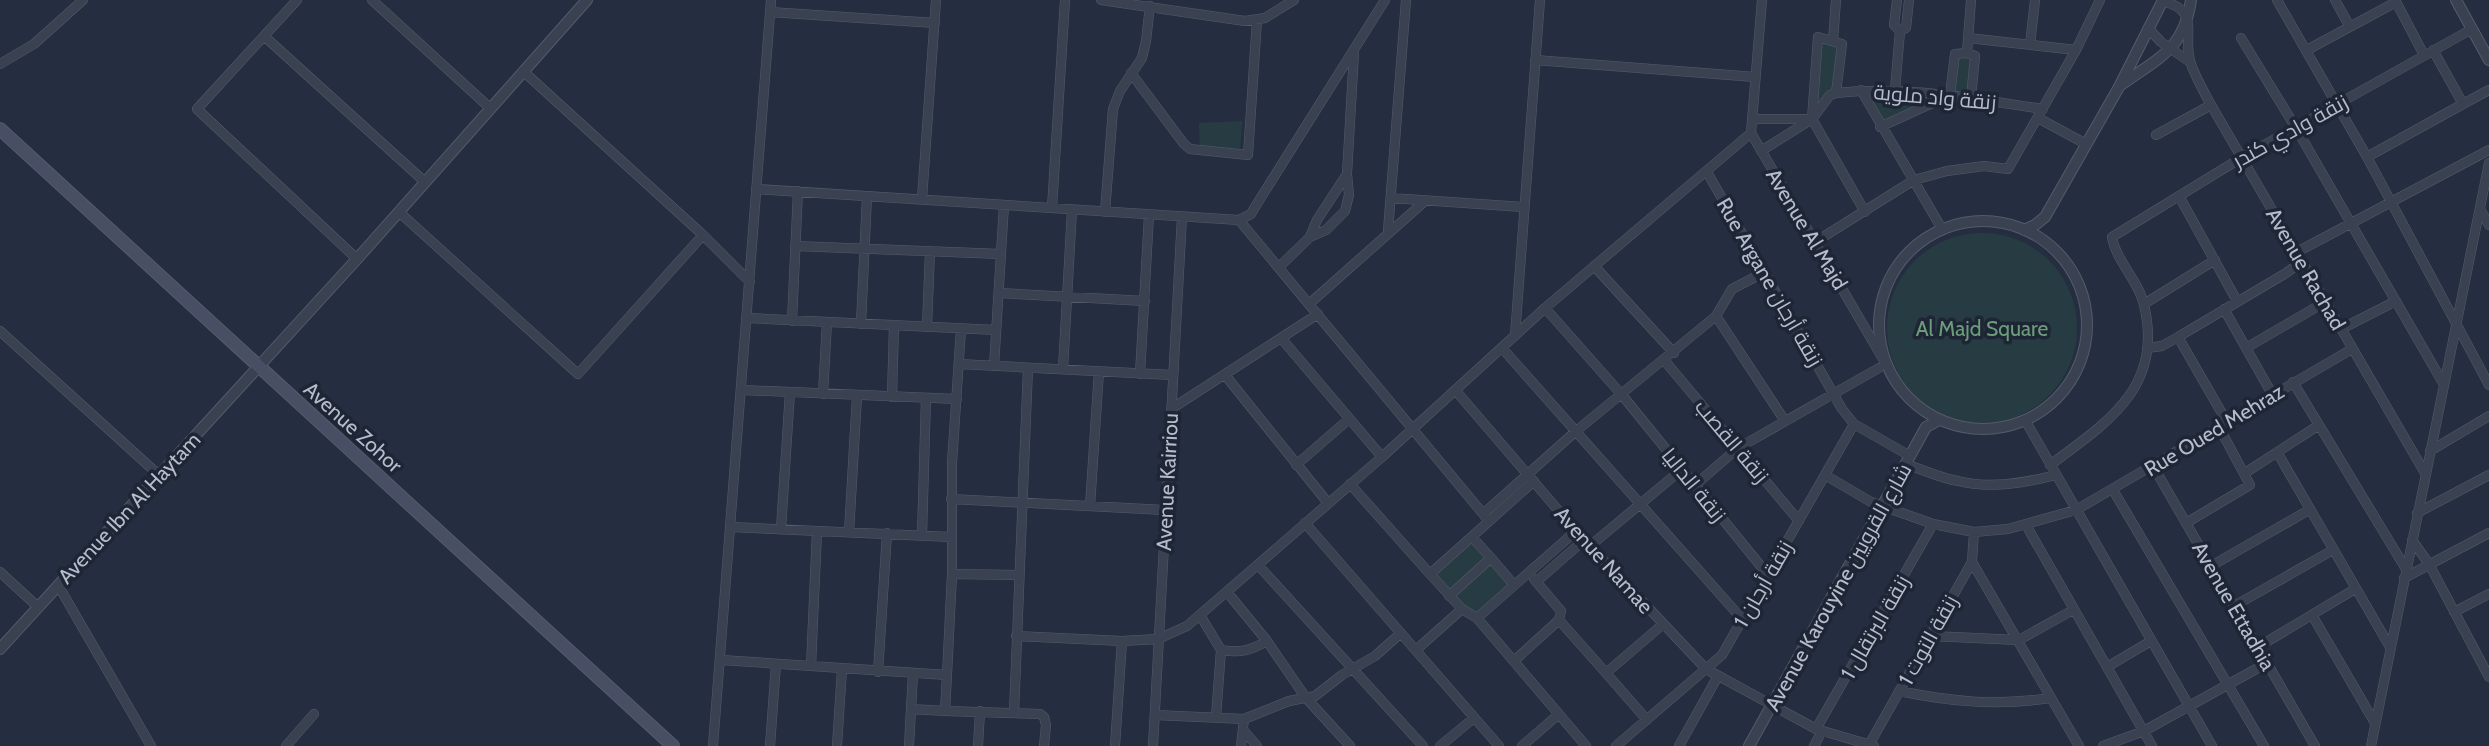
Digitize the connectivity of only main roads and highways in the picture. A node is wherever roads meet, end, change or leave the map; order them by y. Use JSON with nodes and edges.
{"nodes":[{"id":1,"x":2,"y":133,"type":"edge"},
{"id":2,"x":673,"y":746,"type":"edge"}],
"edges":[{"from":1,"to":2,"type":"main road","name":"Avenue Zohor"}]}
